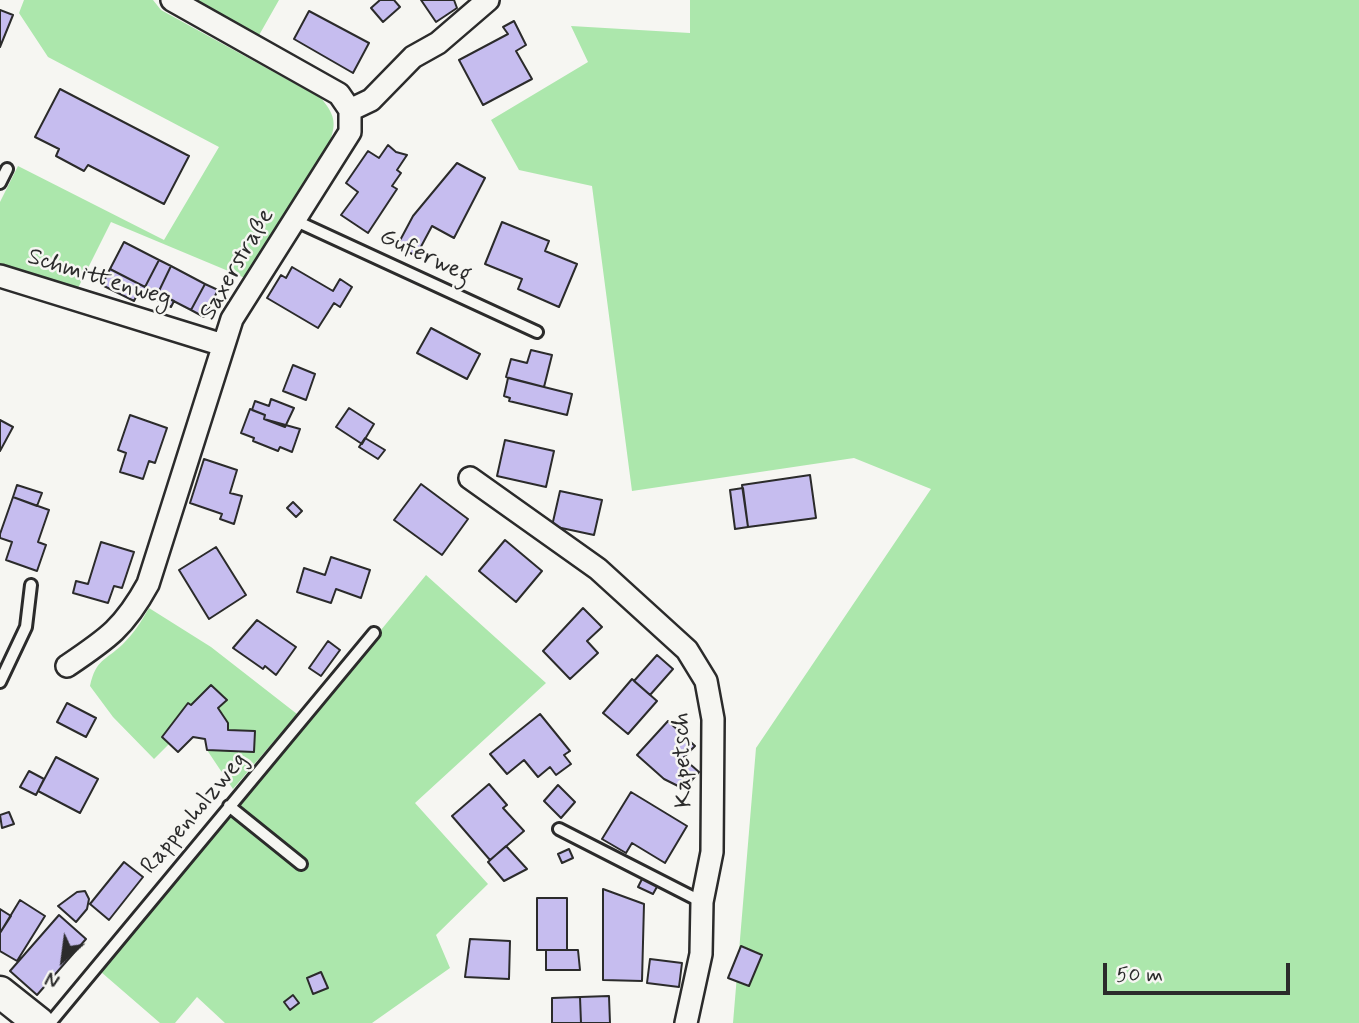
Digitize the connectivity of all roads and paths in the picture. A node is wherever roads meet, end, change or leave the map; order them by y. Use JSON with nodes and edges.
{"nodes":[{"id":1,"x":172,"y":0,"type":"edge"},
{"id":2,"x":488,"y":0,"type":"edge"},
{"id":3,"x":350,"y":110,"type":"junction"},
{"id":4,"x":7,"y":169,"type":"dead end"},
{"id":5,"x":0,"y":183,"type":"edge"},
{"id":6,"x":294,"y":220,"type":"junction"},
{"id":7,"x":0,"y":276,"type":"edge"},
{"id":8,"x":537,"y":332,"type":"dead end"},
{"id":9,"x":223,"y":345,"type":"junction"},
{"id":10,"x":470,"y":478,"type":"dead end"},
{"id":11,"x":31,"y":584,"type":"dead end"},
{"id":12,"x":374,"y":633,"type":"dead end"},
{"id":13,"x":66,"y":666,"type":"dead end"},
{"id":14,"x":0,"y":682,"type":"edge"},
{"id":15,"x":229,"y":806,"type":"junction"},
{"id":16,"x":559,"y":829,"type":"dead end"},
{"id":17,"x":301,"y":864,"type":"dead end"},
{"id":18,"x":702,"y":902,"type":"junction"},
{"id":19,"x":0,"y":992,"type":"edge"},
{"id":20,"x":39,"y":1023,"type":"edge"},
{"id":21,"x":50,"y":1023,"type":"edge"},
{"id":22,"x":686,"y":1023,"type":"edge"}],
"edges":[{"from":1,"to":3,"type":"street"},
{"from":2,"to":3,"type":"street"},
{"from":3,"to":6,"type":"street","name":"Saxerstraße"},
{"from":4,"to":5,"type":"lane"},
{"from":6,"to":8,"type":"lane","name":"Guferweg"},
{"from":6,"to":9,"type":"street","name":"Saxerstraße"},
{"from":7,"to":9,"type":"street","name":"Schmittenweg"},
{"from":9,"to":13,"type":"street","name":"Saxerstraße"},
{"from":10,"to":18,"type":"street","name":"Kapetsch"},
{"from":11,"to":14,"type":"lane"},
{"from":12,"to":15,"type":"lane","name":"Rappenholzweg"},
{"from":15,"to":17,"type":"lane"},
{"from":15,"to":21,"type":"lane","name":"Rappenholzweg"},
{"from":16,"to":18,"type":"lane"},
{"from":18,"to":22,"type":"street","name":"Kapetsch"},
{"from":19,"to":20,"type":"main road"}]}
